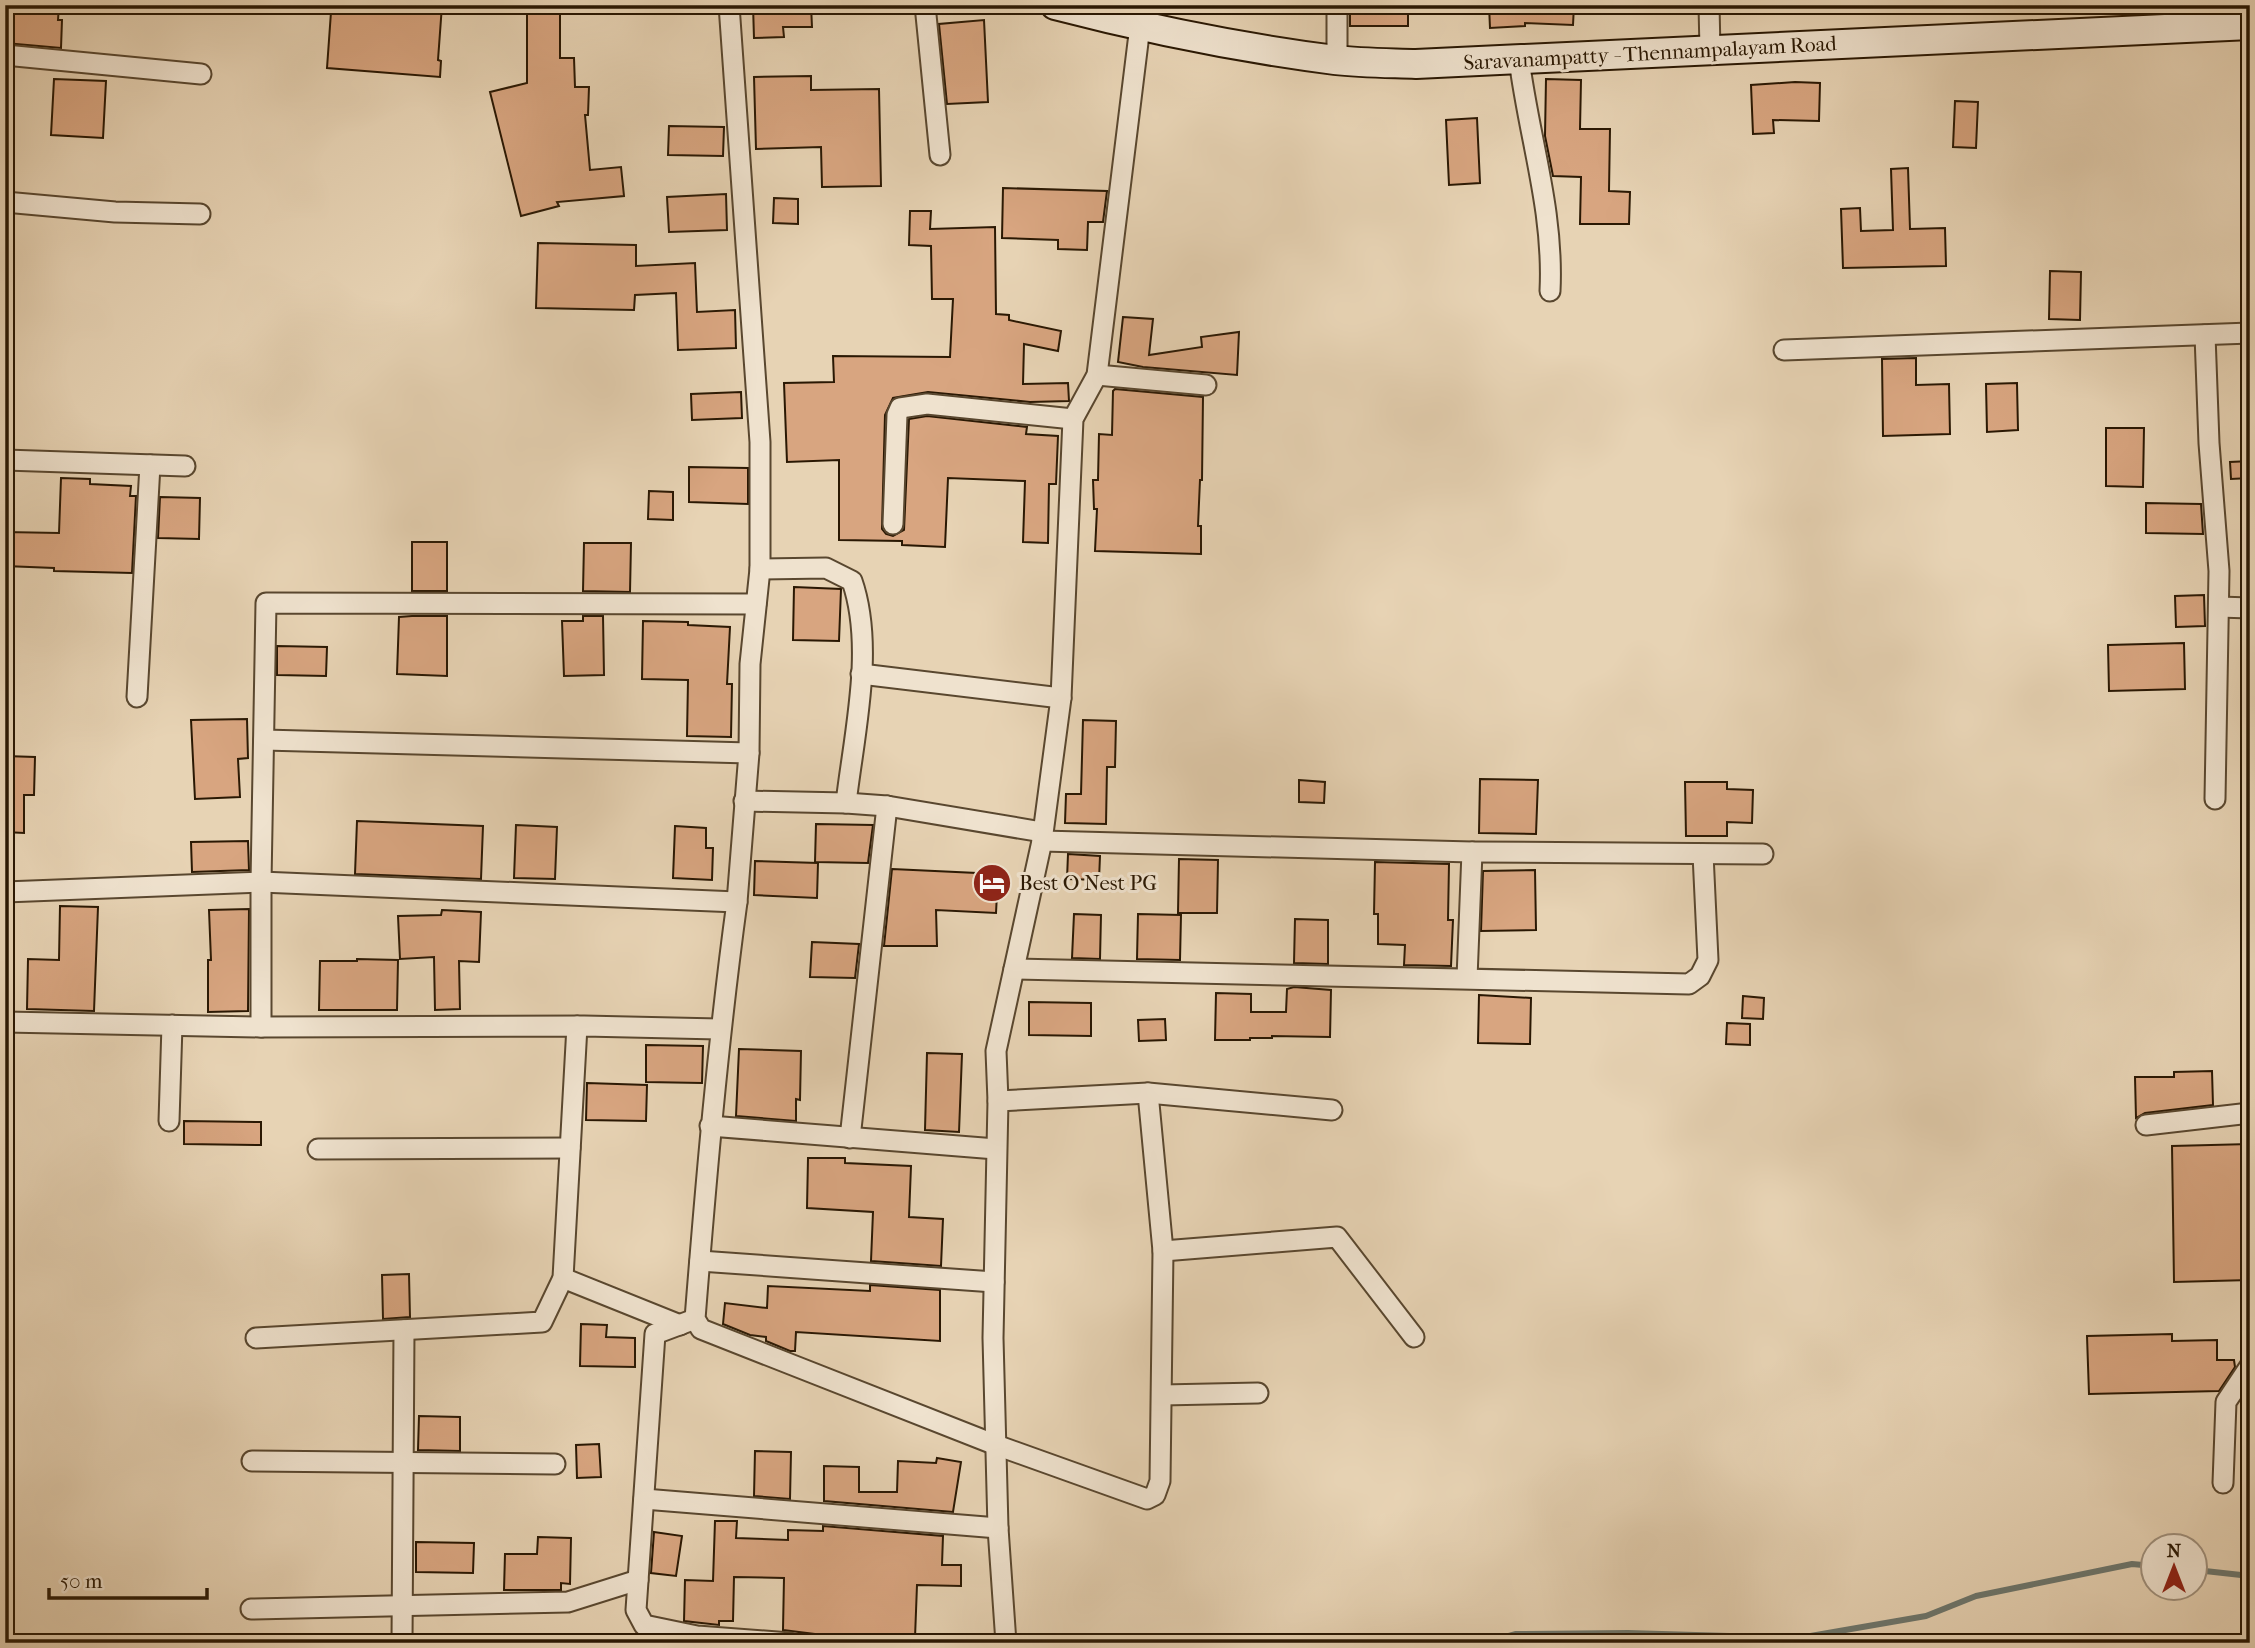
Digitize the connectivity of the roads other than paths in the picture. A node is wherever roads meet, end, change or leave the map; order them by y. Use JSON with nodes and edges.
{"nodes":[{"id":1,"x":729,"y":5,"type":"edge"},
{"id":2,"x":925,"y":5,"type":"edge"},
{"id":3,"x":1055,"y":5,"type":"edge"},
{"id":4,"x":1337,"y":5,"type":"edge"},
{"id":5,"x":1709,"y":5,"type":"edge"},
{"id":6,"x":1145,"y":20,"type":"edge"},
{"id":7,"x":2250,"y":25,"type":"edge"},
{"id":8,"x":1710,"y":50,"type":"junction"},
{"id":9,"x":5,"y":55,"type":"edge"},
{"id":10,"x":1518,"y":59,"type":"junction"},
{"id":11,"x":1338,"y":60,"type":"junction"},
{"id":12,"x":201,"y":74,"type":"dead end"},
{"id":13,"x":940,"y":155,"type":"dead end"},
{"id":14,"x":5,"y":202,"type":"edge"},
{"id":15,"x":200,"y":214,"type":"dead end"},
{"id":16,"x":1550,"y":291,"type":"dead end"},
{"id":17,"x":2250,"y":333,"type":"edge"},
{"id":18,"x":2206,"y":335,"type":"junction"},
{"id":19,"x":1784,"y":350,"type":"dead end"},
{"id":20,"x":1097,"y":375,"type":"junction"},
{"id":21,"x":1206,"y":385,"type":"dead end"},
{"id":22,"x":1073,"y":419,"type":"junction"},
{"id":23,"x":5,"y":460,"type":"edge"},
{"id":24,"x":150,"y":465,"type":"junction"},
{"id":25,"x":185,"y":466,"type":"dead end"},
{"id":26,"x":893,"y":524,"type":"dead end"},
{"id":27,"x":760,"y":569,"type":"junction"},
{"id":28,"x":756,"y":604,"type":"junction"},
{"id":29,"x":2218,"y":607,"type":"junction"},
{"id":30,"x":2250,"y":608,"type":"edge"},
{"id":31,"x":861,"y":674,"type":"junction"},
{"id":32,"x":137,"y":697,"type":"dead end"},
{"id":33,"x":1061,"y":698,"type":"junction"},
{"id":34,"x":264,"y":740,"type":"junction"},
{"id":35,"x":749,"y":753,"type":"junction"},
{"id":36,"x":2215,"y":799,"type":"dead end"},
{"id":37,"x":744,"y":801,"type":"junction"},
{"id":38,"x":846,"y":803,"type":"junction"},
{"id":39,"x":887,"y":806,"type":"junction"},
{"id":40,"x":1042,"y":836,"type":"junction"},
{"id":41,"x":1472,"y":852,"type":"junction"},
{"id":42,"x":1703,"y":854,"type":"junction"},
{"id":43,"x":1763,"y":854,"type":"dead end"},
{"id":44,"x":261,"y":881,"type":"junction"},
{"id":45,"x":5,"y":892,"type":"edge"},
{"id":46,"x":737,"y":902,"type":"junction"},
{"id":47,"x":1014,"y":969,"type":"junction"},
{"id":48,"x":1467,"y":978,"type":"junction"},
{"id":49,"x":5,"y":1022,"type":"edge"},
{"id":50,"x":172,"y":1025,"type":"junction"},
{"id":51,"x":577,"y":1026,"type":"junction"},
{"id":52,"x":261,"y":1027,"type":"junction"},
{"id":53,"x":719,"y":1029,"type":"junction"},
{"id":54,"x":1149,"y":1093,"type":"junction"},
{"id":55,"x":998,"y":1101,"type":"junction"},
{"id":56,"x":1332,"y":1110,"type":"dead end"},
{"id":57,"x":2250,"y":1113,"type":"edge"},
{"id":58,"x":169,"y":1121,"type":"dead end"},
{"id":59,"x":2146,"y":1125,"type":"dead end"},
{"id":60,"x":710,"y":1126,"type":"junction"},
{"id":61,"x":850,"y":1138,"type":"junction"},
{"id":62,"x":570,"y":1148,"type":"junction"},
{"id":63,"x":318,"y":1149,"type":"dead end"},
{"id":64,"x":996,"y":1149,"type":"junction"},
{"id":65,"x":1163,"y":1251,"type":"junction"},
{"id":66,"x":699,"y":1261,"type":"junction"},
{"id":67,"x":563,"y":1278,"type":"junction"},
{"id":68,"x":994,"y":1282,"type":"junction"},
{"id":69,"x":688,"y":1322,"type":"junction"},
{"id":70,"x":404,"y":1330,"type":"junction"},
{"id":71,"x":1414,"y":1337,"type":"dead end"},
{"id":72,"x":256,"y":1338,"type":"dead end"},
{"id":73,"x":2250,"y":1366,"type":"edge"},
{"id":74,"x":1258,"y":1393,"type":"dead end"},
{"id":75,"x":1161,"y":1395,"type":"junction"},
{"id":76,"x":996,"y":1445,"type":"junction"},
{"id":77,"x":252,"y":1461,"type":"dead end"},
{"id":78,"x":403,"y":1462,"type":"junction"},
{"id":79,"x":555,"y":1464,"type":"dead end"},
{"id":80,"x":2223,"y":1483,"type":"dead end"},
{"id":81,"x":644,"y":1499,"type":"junction"},
{"id":82,"x":998,"y":1528,"type":"junction"},
{"id":83,"x":638,"y":1580,"type":"junction"},
{"id":84,"x":402,"y":1605,"type":"junction"},
{"id":85,"x":251,"y":1609,"type":"dead end"},
{"id":86,"x":752,"y":1641,"type":"edge"},
{"id":87,"x":402,"y":1643,"type":"edge"},
{"id":88,"x":790,"y":1643,"type":"edge"},
{"id":89,"x":1006,"y":1643,"type":"edge"}],
"edges":[{"from":1,"to":27,"type":"street"},
{"from":2,"to":13,"type":"street"},
{"from":3,"to":6,"type":"main road","name":"Saravanampatty - Thennampalayam Road"},
{"from":4,"to":11,"type":"street"},
{"from":5,"to":8,"type":"street"},
{"from":6,"to":11,"type":"main road","name":"Saravanampatty - Thennampalayam Road"},
{"from":6,"to":20,"type":"street"},
{"from":7,"to":8,"type":"main road","name":"Saravanampatty - Thennampalayam Road"},
{"from":8,"to":10,"type":"main road","name":"Saravanampatty - Thennampalayam Road"},
{"from":9,"to":12,"type":"street"},
{"from":10,"to":11,"type":"main road","name":"Saravanampatty - Thennampalayam Road"},
{"from":10,"to":16,"type":"street"},
{"from":14,"to":15,"type":"street"},
{"from":17,"to":18,"type":"street"},
{"from":18,"to":19,"type":"street"},
{"from":18,"to":29,"type":"street"},
{"from":20,"to":21,"type":"street"},
{"from":20,"to":22,"type":"street"},
{"from":22,"to":26,"type":"street"},
{"from":22,"to":33,"type":"street"},
{"from":23,"to":24,"type":"street"},
{"from":24,"to":25,"type":"street"},
{"from":24,"to":32,"type":"street"},
{"from":27,"to":28,"type":"street"},
{"from":27,"to":31,"type":"street"},
{"from":28,"to":34,"type":"street"},
{"from":28,"to":35,"type":"street"},
{"from":29,"to":30,"type":"street"},
{"from":29,"to":36,"type":"street"},
{"from":31,"to":33,"type":"street"},
{"from":31,"to":38,"type":"street"},
{"from":33,"to":40,"type":"street"},
{"from":34,"to":35,"type":"street"},
{"from":34,"to":44,"type":"street"},
{"from":35,"to":37,"type":"street"},
{"from":37,"to":38,"type":"street"},
{"from":37,"to":46,"type":"street"},
{"from":38,"to":39,"type":"street"},
{"from":39,"to":40,"type":"street"},
{"from":39,"to":61,"type":"street"},
{"from":40,"to":41,"type":"street"},
{"from":40,"to":47,"type":"street"},
{"from":41,"to":42,"type":"street"},
{"from":41,"to":48,"type":"street"},
{"from":42,"to":43,"type":"street"},
{"from":42,"to":48,"type":"street"},
{"from":44,"to":45,"type":"street"},
{"from":44,"to":46,"type":"street"},
{"from":44,"to":52,"type":"street"},
{"from":46,"to":53,"type":"street"},
{"from":47,"to":48,"type":"street"},
{"from":47,"to":55,"type":"street"},
{"from":49,"to":50,"type":"street"},
{"from":50,"to":52,"type":"street"},
{"from":50,"to":58,"type":"street"},
{"from":51,"to":52,"type":"street"},
{"from":51,"to":53,"type":"street"},
{"from":51,"to":62,"type":"street"},
{"from":53,"to":60,"type":"street"},
{"from":54,"to":55,"type":"street"},
{"from":54,"to":56,"type":"street"},
{"from":54,"to":65,"type":"street"},
{"from":55,"to":64,"type":"street"},
{"from":57,"to":59,"type":"street"},
{"from":60,"to":61,"type":"street"},
{"from":60,"to":66,"type":"street"},
{"from":61,"to":64,"type":"street"},
{"from":62,"to":63,"type":"street"},
{"from":62,"to":67,"type":"street"},
{"from":64,"to":68,"type":"street"},
{"from":65,"to":71,"type":"street"},
{"from":65,"to":75,"type":"street"},
{"from":66,"to":68,"type":"street"},
{"from":66,"to":69,"type":"street"},
{"from":67,"to":69,"type":"street"},
{"from":67,"to":70,"type":"street"},
{"from":68,"to":76,"type":"street"},
{"from":69,"to":76,"type":"street"},
{"from":69,"to":81,"type":"street"},
{"from":70,"to":72,"type":"street"},
{"from":70,"to":78,"type":"street"},
{"from":73,"to":80,"type":"street"},
{"from":74,"to":75,"type":"street"},
{"from":75,"to":76,"type":"street"},
{"from":76,"to":82,"type":"street"},
{"from":77,"to":78,"type":"street"},
{"from":78,"to":79,"type":"street"},
{"from":78,"to":84,"type":"street"},
{"from":81,"to":82,"type":"street"},
{"from":81,"to":83,"type":"street"},
{"from":82,"to":89,"type":"street"},
{"from":83,"to":84,"type":"street"},
{"from":83,"to":86,"type":"street"},
{"from":84,"to":85,"type":"street"},
{"from":84,"to":87,"type":"street"},
{"from":86,"to":88,"type":"street"}]}
